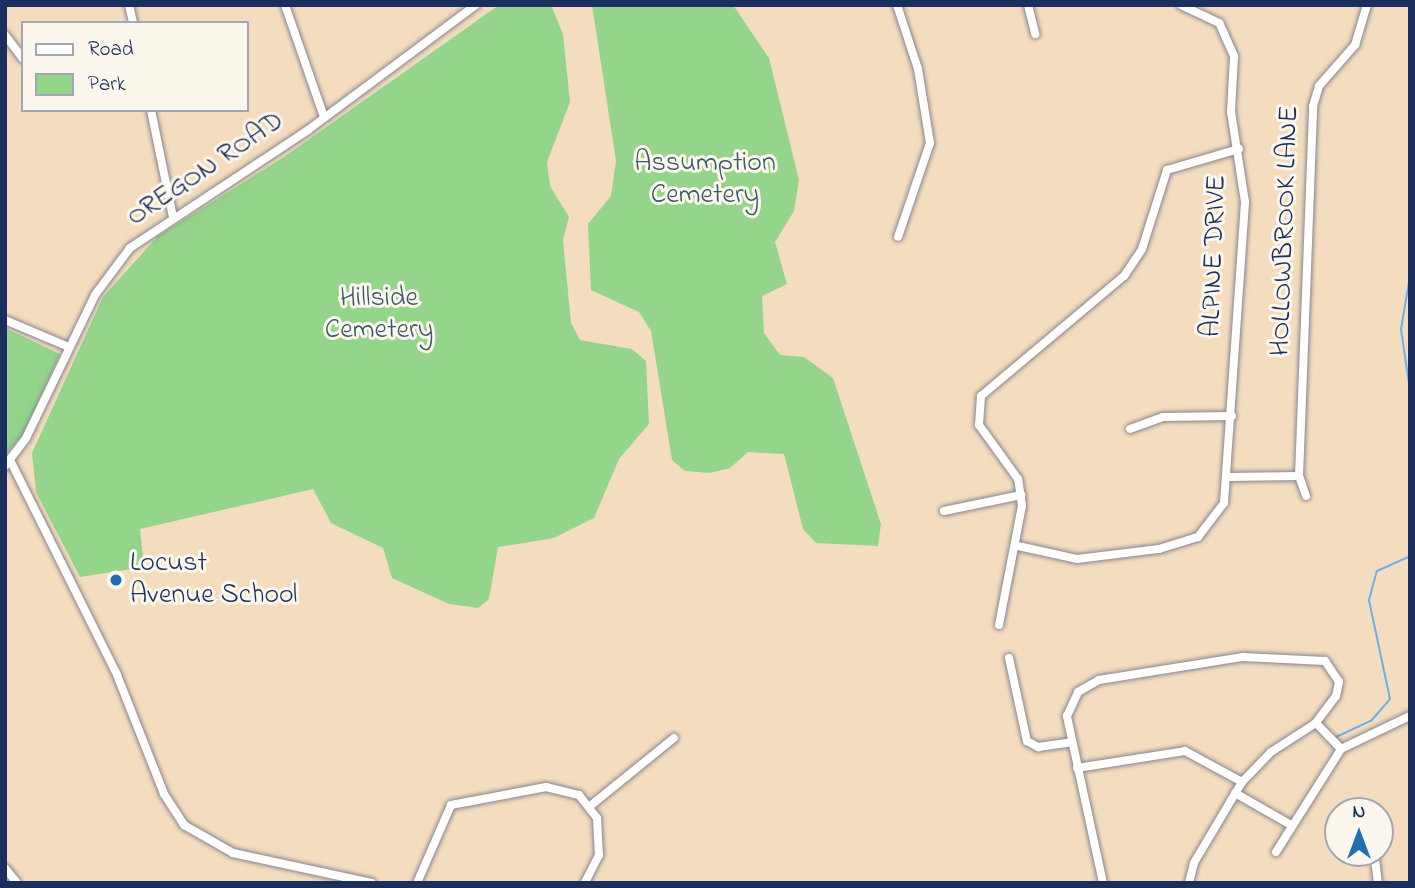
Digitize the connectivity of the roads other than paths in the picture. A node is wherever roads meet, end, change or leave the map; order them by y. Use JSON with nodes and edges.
{"nodes":[{"id":1,"x":285,"y":5,"type":"edge"},
{"id":2,"x":476,"y":5,"type":"edge"},
{"id":3,"x":897,"y":5,"type":"edge"},
{"id":4,"x":1028,"y":5,"type":"edge"},
{"id":5,"x":1181,"y":5,"type":"edge"},
{"id":6,"x":1367,"y":5,"type":"edge"},
{"id":7,"x":1035,"y":34,"type":"dead end"},
{"id":8,"x":5,"y":35,"type":"edge"},
{"id":9,"x":21,"y":56,"type":"edge"},
{"id":10,"x":151,"y":112,"type":"edge"},
{"id":11,"x":324,"y":117,"type":"junction"},
{"id":12,"x":1239,"y":149,"type":"junction"},
{"id":13,"x":173,"y":216,"type":"junction"},
{"id":14,"x":898,"y":237,"type":"dead end"},
{"id":15,"x":5,"y":320,"type":"edge"},
{"id":16,"x":69,"y":347,"type":"junction"},
{"id":17,"x":1232,"y":416,"type":"junction"},
{"id":18,"x":1130,"y":429,"type":"dead end"},
{"id":19,"x":8,"y":464,"type":"edge"},
{"id":20,"x":1299,"y":476,"type":"junction"},
{"id":21,"x":1228,"y":477,"type":"junction"},
{"id":22,"x":1021,"y":495,"type":"junction"},
{"id":23,"x":1306,"y":496,"type":"dead end"},
{"id":24,"x":944,"y":510,"type":"dead end"},
{"id":25,"x":1018,"y":546,"type":"junction"},
{"id":26,"x":999,"y":625,"type":"dead end"},
{"id":27,"x":1009,"y":658,"type":"dead end"},
{"id":28,"x":1410,"y":716,"type":"edge"},
{"id":29,"x":1317,"y":723,"type":"junction"},
{"id":30,"x":674,"y":738,"type":"dead end"},
{"id":31,"x":1072,"y":742,"type":"junction"},
{"id":32,"x":1341,"y":750,"type":"junction"},
{"id":33,"x":1077,"y":768,"type":"junction"},
{"id":34,"x":1242,"y":782,"type":"junction"},
{"id":35,"x":1235,"y":793,"type":"junction"},
{"id":36,"x":590,"y":806,"type":"junction"},
{"id":37,"x":1291,"y":825,"type":"junction"},
{"id":38,"x":1276,"y":852,"type":"dead end"},
{"id":39,"x":5,"y":868,"type":"edge"},
{"id":40,"x":17,"y":883,"type":"edge"},
{"id":41,"x":372,"y":883,"type":"edge"},
{"id":42,"x":417,"y":883,"type":"edge"},
{"id":43,"x":585,"y":883,"type":"edge"},
{"id":44,"x":1103,"y":883,"type":"edge"},
{"id":45,"x":1189,"y":883,"type":"edge"}],
"edges":[{"from":1,"to":11,"type":"street"},
{"from":2,"to":11,"type":"street","name":"OREGON ROAD"},
{"from":3,"to":14,"type":"street"},
{"from":4,"to":7,"type":"street"},
{"from":5,"to":12,"type":"street","name":"ALPINE DRIVE"},
{"from":6,"to":20,"type":"street","name":"HOLLOWBROOK LANE"},
{"from":8,"to":9,"type":"street"},
{"from":10,"to":13,"type":"street"},
{"from":11,"to":13,"type":"street","name":"OREGON ROAD"},
{"from":12,"to":17,"type":"street","name":"ALPINE DRIVE"},
{"from":12,"to":22,"type":"street"},
{"from":13,"to":16,"type":"street","name":"OREGON ROAD"},
{"from":15,"to":16,"type":"street"},
{"from":16,"to":19,"type":"street","name":"OREGON ROAD"},
{"from":17,"to":18,"type":"street"},
{"from":17,"to":21,"type":"street","name":"ALPINE DRIVE"},
{"from":19,"to":41,"type":"street"},
{"from":20,"to":21,"type":"street"},
{"from":20,"to":23,"type":"street"},
{"from":21,"to":25,"type":"street","name":"ALPINE DRIVE"},
{"from":22,"to":24,"type":"street"},
{"from":22,"to":25,"type":"street"},
{"from":25,"to":26,"type":"street"},
{"from":27,"to":31,"type":"street"},
{"from":28,"to":32,"type":"street"},
{"from":29,"to":31,"type":"street"},
{"from":29,"to":32,"type":"street"},
{"from":29,"to":34,"type":"street"},
{"from":30,"to":36,"type":"street"},
{"from":31,"to":33,"type":"street"},
{"from":32,"to":37,"type":"street"},
{"from":33,"to":34,"type":"street"},
{"from":33,"to":44,"type":"street"},
{"from":34,"to":35,"type":"street"},
{"from":35,"to":37,"type":"street"},
{"from":35,"to":45,"type":"street"},
{"from":36,"to":42,"type":"street"},
{"from":36,"to":43,"type":"street"},
{"from":37,"to":38,"type":"street"},
{"from":39,"to":40,"type":"street"}]}
